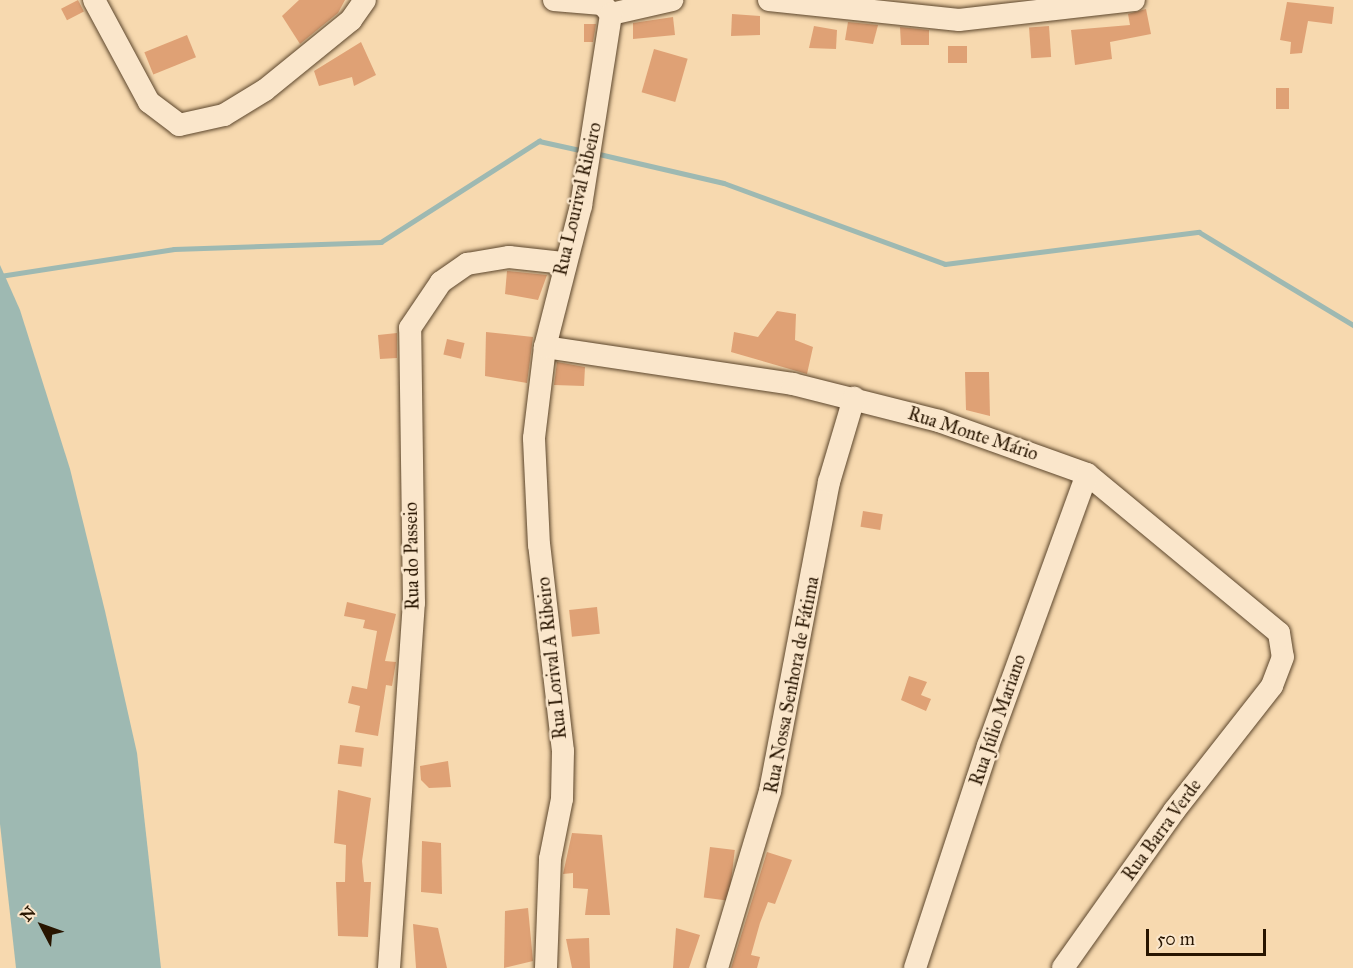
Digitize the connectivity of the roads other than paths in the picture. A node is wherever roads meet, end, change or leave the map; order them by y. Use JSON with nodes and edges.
{"nodes":[{"id":1,"x":94,"y":0,"type":"edge"},
{"id":2,"x":365,"y":0,"type":"edge"},
{"id":3,"x":554,"y":0,"type":"edge"},
{"id":4,"x":672,"y":0,"type":"edge"},
{"id":5,"x":769,"y":0,"type":"edge"},
{"id":6,"x":1134,"y":0,"type":"edge"},
{"id":7,"x":605,"y":6,"type":"edge"},
{"id":8,"x":563,"y":263,"type":"junction"},
{"id":9,"x":545,"y":347,"type":"junction"},
{"id":10,"x":854,"y":398,"type":"junction"},
{"id":11,"x":1088,"y":474,"type":"junction"},
{"id":12,"x":1265,"y":695,"type":"joint"},
{"id":13,"x":389,"y":968,"type":"edge"},
{"id":14,"x":546,"y":968,"type":"edge"},
{"id":15,"x":717,"y":968,"type":"edge"},
{"id":16,"x":915,"y":968,"type":"edge"},
{"id":17,"x":1063,"y":968,"type":"edge"}],
"edges":[{"from":1,"to":2,"type":"street"},
{"from":3,"to":7,"type":"street"},
{"from":4,"to":7,"type":"street"},
{"from":5,"to":6,"type":"street"},
{"from":7,"to":8,"type":"street","name":"Rua Lourival Ribeiro"},
{"from":8,"to":9,"type":"street","name":"Rua Lourival Ribeiro"},
{"from":8,"to":13,"type":"street","name":"Rua do Passeio"},
{"from":9,"to":10,"type":"street","name":"Rua Monte Mário"},
{"from":9,"to":14,"type":"street","name":"Rua Lorival A Ribeiro"},
{"from":10,"to":11,"type":"street","name":"Rua Monte Mário"},
{"from":10,"to":15,"type":"street","name":"Rua Nossa Senhora de Fátima"},
{"from":11,"to":12,"type":"street","name":"Rua Monte Mário"},
{"from":11,"to":16,"type":"street","name":"Rua Júlio Mariano"},
{"from":12,"to":17,"type":"street","name":"Rua Barra Verde"}]}
